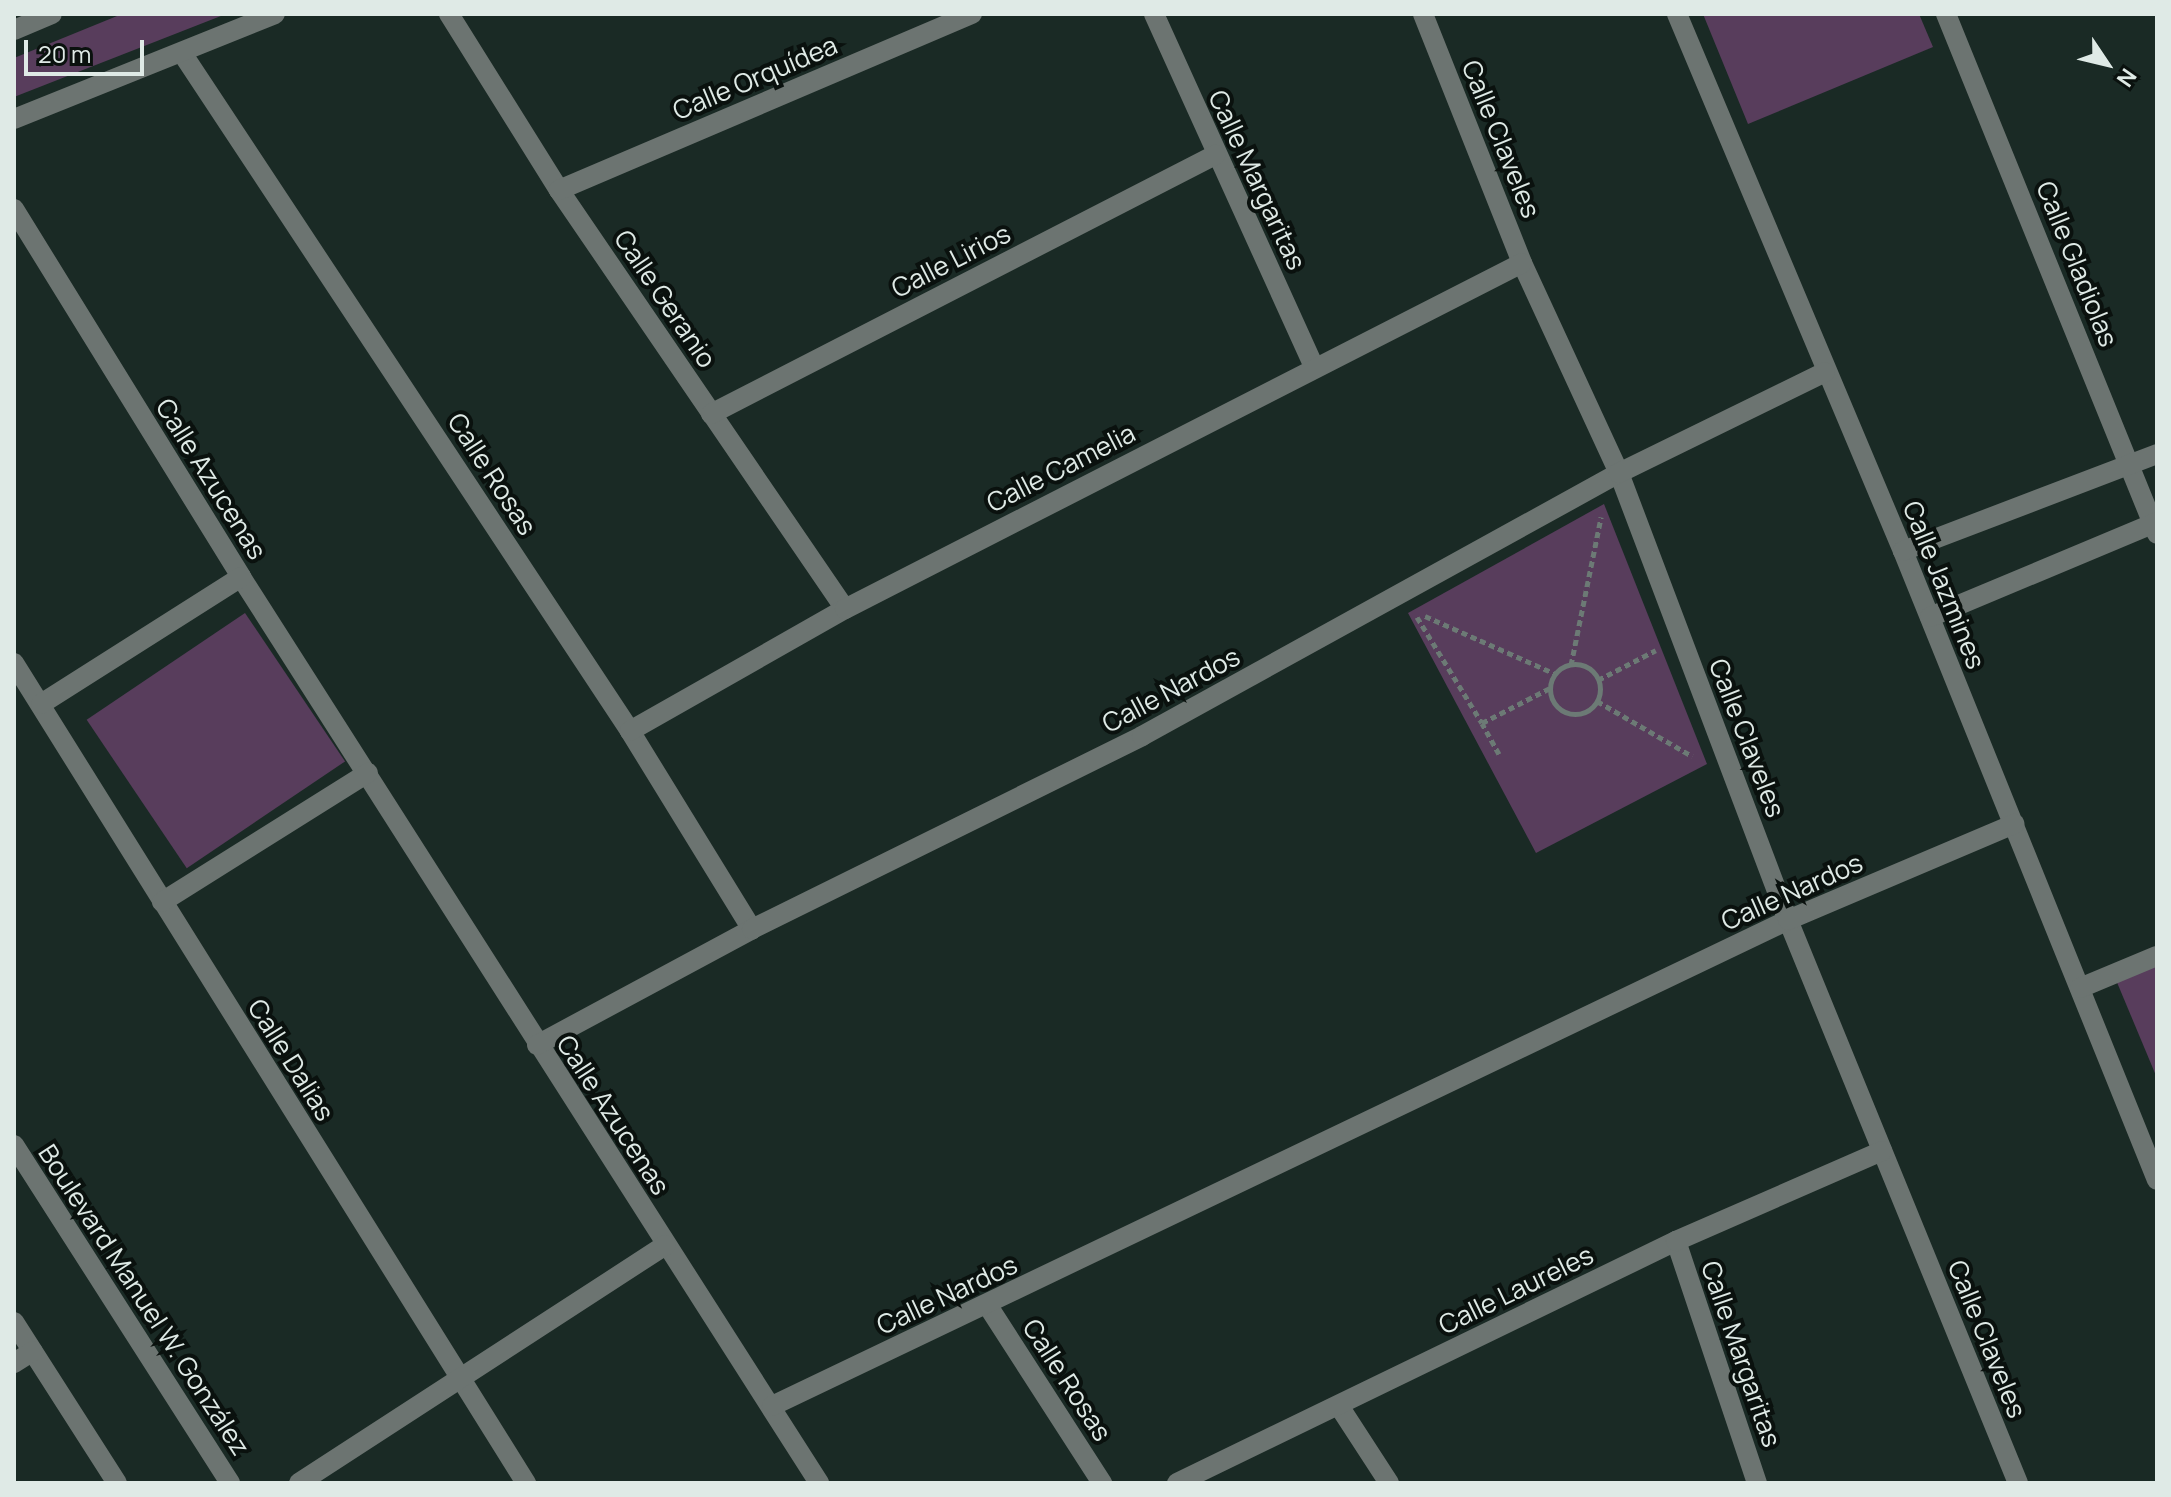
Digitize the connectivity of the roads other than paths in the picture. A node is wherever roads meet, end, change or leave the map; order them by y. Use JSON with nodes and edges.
{"nodes":[{"id":1,"x":52,"y":14,"type":"edge"},
{"id":2,"x":275,"y":14,"type":"edge"},
{"id":3,"x":449,"y":14,"type":"edge"},
{"id":4,"x":972,"y":14,"type":"edge"},
{"id":5,"x":1154,"y":14,"type":"edge"},
{"id":6,"x":1423,"y":14,"type":"edge"},
{"id":7,"x":1677,"y":14,"type":"edge"},
{"id":8,"x":1946,"y":14,"type":"edge"},
{"id":9,"x":14,"y":30,"type":"edge"},
{"id":10,"x":182,"y":53,"type":"junction"},
{"id":11,"x":14,"y":119,"type":"edge"},
{"id":12,"x":1215,"y":155,"type":"junction"},
{"id":13,"x":559,"y":190,"type":"junction"},
{"id":14,"x":14,"y":209,"type":"edge"},
{"id":15,"x":1522,"y":263,"type":"junction"},
{"id":16,"x":1314,"y":367,"type":"junction"},
{"id":17,"x":1825,"y":372,"type":"junction"},
{"id":18,"x":711,"y":414,"type":"junction"},
{"id":19,"x":2157,"y":454,"type":"edge"},
{"id":20,"x":2131,"y":465,"type":"junction"},
{"id":21,"x":1619,"y":473,"type":"junction"},
{"id":22,"x":2155,"y":526,"type":"edge"},
{"id":23,"x":1903,"y":551,"type":"junction"},
{"id":24,"x":241,"y":577,"type":"junction"},
{"id":25,"x":845,"y":609,"type":"junction"},
{"id":26,"x":1930,"y":617,"type":"junction"},
{"id":27,"x":14,"y":663,"type":"edge"},
{"id":28,"x":41,"y":704,"type":"junction"},
{"id":29,"x":630,"y":731,"type":"junction"},
{"id":30,"x":368,"y":773,"type":"junction"},
{"id":31,"x":2014,"y":824,"type":"junction"},
{"id":32,"x":162,"y":902,"type":"junction"},
{"id":33,"x":1788,"y":920,"type":"junction"},
{"id":34,"x":752,"y":929,"type":"junction"},
{"id":35,"x":2157,"y":956,"type":"edge"},
{"id":36,"x":2080,"y":988,"type":"junction"},
{"id":37,"x":537,"y":1045,"type":"junction"},
{"id":38,"x":14,"y":1145,"type":"edge"},
{"id":39,"x":1882,"y":1151,"type":"junction"},
{"id":40,"x":2157,"y":1180,"type":"edge"},
{"id":41,"x":1676,"y":1241,"type":"junction"},
{"id":42,"x":665,"y":1245,"type":"junction"},
{"id":43,"x":988,"y":1306,"type":"junction"},
{"id":44,"x":14,"y":1322,"type":"edge"},
{"id":45,"x":33,"y":1351,"type":"junction"},
{"id":46,"x":14,"y":1363,"type":"edge"},
{"id":47,"x":458,"y":1379,"type":"junction"},
{"id":48,"x":772,"y":1406,"type":"junction"},
{"id":49,"x":1339,"y":1406,"type":"junction"},
{"id":50,"x":117,"y":1483,"type":"edge"},
{"id":51,"x":230,"y":1483,"type":"edge"},
{"id":52,"x":299,"y":1483,"type":"edge"},
{"id":53,"x":526,"y":1483,"type":"edge"},
{"id":54,"x":819,"y":1483,"type":"edge"},
{"id":55,"x":1102,"y":1483,"type":"edge"},
{"id":56,"x":1177,"y":1483,"type":"edge"},
{"id":57,"x":1389,"y":1483,"type":"edge"},
{"id":58,"x":1757,"y":1483,"type":"edge"},
{"id":59,"x":2018,"y":1483,"type":"edge"}],
"edges":[{"from":1,"to":9,"type":"street"},
{"from":2,"to":10,"type":"street"},
{"from":3,"to":13,"type":"street","name":"Calle Geranio"},
{"from":4,"to":13,"type":"street","name":"Calle Orquídea"},
{"from":5,"to":12,"type":"street","name":"Calle Margaritas"},
{"from":6,"to":15,"type":"street","name":"Calle Claveles"},
{"from":7,"to":17,"type":"street","name":"Calle Jazmines"},
{"from":8,"to":20,"type":"street","name":"Calle Gladiolas"},
{"from":10,"to":11,"type":"street"},
{"from":10,"to":29,"type":"street","name":"Calle Rosas"},
{"from":12,"to":16,"type":"street","name":"Calle Margaritas"},
{"from":12,"to":18,"type":"street","name":"Calle Lirios"},
{"from":13,"to":18,"type":"street","name":"Calle Geranio"},
{"from":14,"to":24,"type":"street","name":"Calle Azucenas"},
{"from":15,"to":16,"type":"street","name":"Calle Camelia"},
{"from":15,"to":21,"type":"street","name":"Calle Claveles"},
{"from":16,"to":25,"type":"street","name":"Calle Camelia"},
{"from":17,"to":21,"type":"street","name":"Calle Nardos"},
{"from":17,"to":23,"type":"street","name":"Calle Jazmines"},
{"from":18,"to":25,"type":"street","name":"Calle Geranio"},
{"from":19,"to":20,"type":"street"},
{"from":20,"to":22,"type":"street","name":"Calle Gladiolas"},
{"from":20,"to":23,"type":"street"},
{"from":21,"to":33,"type":"street","name":"Calle Claveles"},
{"from":21,"to":34,"type":"street","name":"Calle Nardos"},
{"from":22,"to":26,"type":"street"},
{"from":23,"to":26,"type":"street","name":"Calle Jazmines"},
{"from":24,"to":28,"type":"street"},
{"from":24,"to":30,"type":"street","name":"Calle Azucenas"},
{"from":25,"to":29,"type":"street","name":"Calle Camelia"},
{"from":26,"to":31,"type":"street","name":"Calle Jazmines"},
{"from":27,"to":28,"type":"street","name":"Calle Dalias"},
{"from":28,"to":32,"type":"street","name":"Calle Dalias"},
{"from":29,"to":34,"type":"street","name":"Calle Rosas"},
{"from":30,"to":32,"type":"street"},
{"from":30,"to":37,"type":"street","name":"Calle Azucenas"},
{"from":31,"to":33,"type":"street","name":"Calle Nardos"},
{"from":31,"to":36,"type":"street","name":"Calle Jazmines"},
{"from":32,"to":47,"type":"street","name":"Calle Dalias"},
{"from":33,"to":39,"type":"street","name":"Calle Claveles"},
{"from":33,"to":43,"type":"street","name":"Calle Nardos"},
{"from":34,"to":37,"type":"street","name":"Calle Nardos"},
{"from":35,"to":36,"type":"street"},
{"from":36,"to":40,"type":"street","name":"Calle Jazmines"},
{"from":37,"to":42,"type":"street","name":"Calle Azucenas"},
{"from":38,"to":51,"type":"street","name":"Boulevard Manuel W. González"},
{"from":39,"to":41,"type":"street","name":"Calle Laureles"},
{"from":39,"to":59,"type":"street","name":"Calle Claveles"},
{"from":41,"to":49,"type":"street","name":"Calle Laureles"},
{"from":41,"to":58,"type":"street","name":"Calle Margaritas"},
{"from":42,"to":47,"type":"street"},
{"from":42,"to":48,"type":"street","name":"Calle Azucenas"},
{"from":43,"to":48,"type":"street","name":"Calle Nardos"},
{"from":43,"to":55,"type":"street","name":"Calle Rosas"},
{"from":44,"to":45,"type":"street"},
{"from":45,"to":46,"type":"street"},
{"from":45,"to":50,"type":"street"},
{"from":47,"to":52,"type":"street"},
{"from":47,"to":53,"type":"street","name":"Calle Dalias"},
{"from":48,"to":54,"type":"street","name":"Calle Azucenas"},
{"from":49,"to":56,"type":"street","name":"Calle Laureles"},
{"from":49,"to":57,"type":"street"}]}
